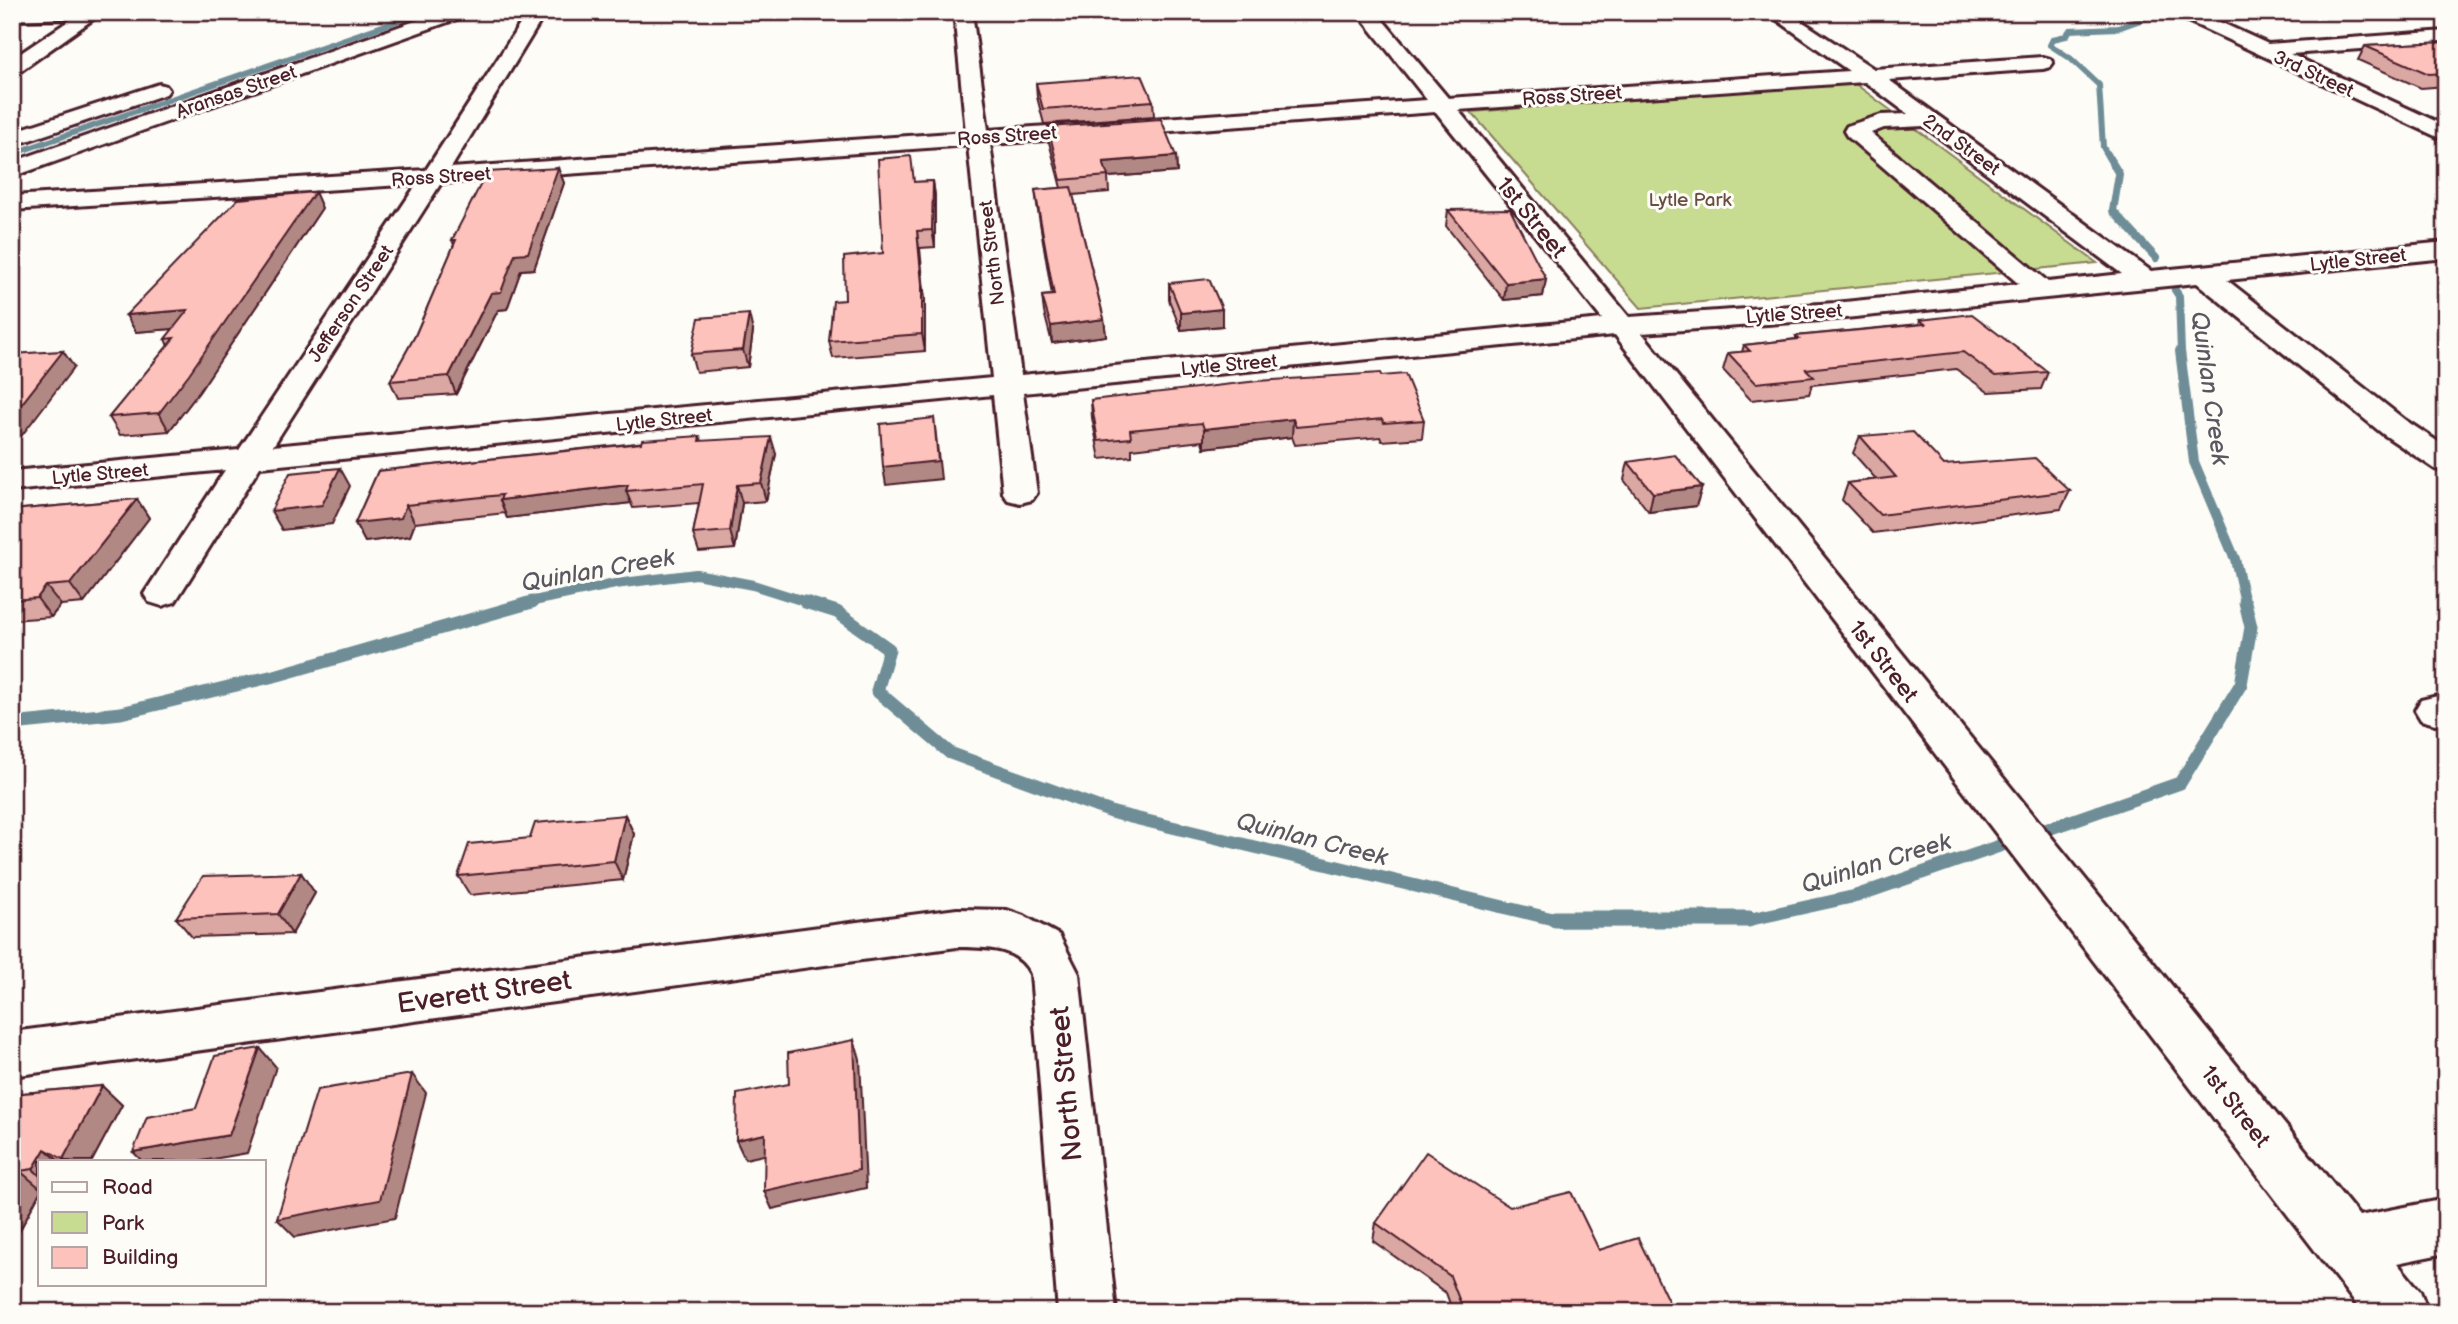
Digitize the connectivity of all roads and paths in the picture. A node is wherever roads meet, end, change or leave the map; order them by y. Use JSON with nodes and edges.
{"nodes":[{"id":1,"x":87,"y":12,"type":"edge"},
{"id":2,"x":94,"y":12,"type":"edge"},
{"id":3,"x":459,"y":12,"type":"edge"},
{"id":4,"x":546,"y":12,"type":"edge"},
{"id":5,"x":963,"y":12,"type":"edge"},
{"id":6,"x":1366,"y":12,"type":"edge"},
{"id":7,"x":1775,"y":12,"type":"edge"},
{"id":8,"x":2183,"y":12,"type":"edge"},
{"id":9,"x":537,"y":13,"type":"edge"},
{"id":10,"x":12,"y":15,"type":"edge"},
{"id":11,"x":2446,"y":37,"type":"edge"},
{"id":12,"x":41,"y":50,"type":"junction"},
{"id":13,"x":2265,"y":50,"type":"junction"},
{"id":14,"x":12,"y":58,"type":"edge"},
{"id":15,"x":2043,"y":63,"type":"dead end"},
{"id":16,"x":12,"y":68,"type":"edge"},
{"id":17,"x":1868,"y":74,"type":"junction"},
{"id":18,"x":184,"y":82,"type":"dead end"},
{"id":19,"x":1439,"y":104,"type":"junction"},
{"id":20,"x":1928,"y":119,"type":"junction"},
{"id":21,"x":2446,"y":134,"type":"edge"},
{"id":22,"x":978,"y":137,"type":"junction"},
{"id":23,"x":12,"y":139,"type":"edge"},
{"id":24,"x":12,"y":170,"type":"edge"},
{"id":25,"x":435,"y":177,"type":"junction"},
{"id":26,"x":12,"y":204,"type":"edge"},
{"id":27,"x":2446,"y":250,"type":"edge"},
{"id":28,"x":2204,"y":275,"type":"junction"},
{"id":29,"x":2146,"y":280,"type":"junction"},
{"id":30,"x":2042,"y":290,"type":"junction"},
{"id":31,"x":1622,"y":327,"type":"junction"},
{"id":32,"x":1006,"y":385,"type":"junction"},
{"id":33,"x":246,"y":460,"type":"junction"},
{"id":34,"x":2446,"y":462,"type":"edge"},
{"id":35,"x":12,"y":481,"type":"edge"},
{"id":36,"x":1020,"y":493,"type":"dead end"},
{"id":37,"x":162,"y":594,"type":"dead end"},
{"id":38,"x":957,"y":928,"type":"joint"},
{"id":39,"x":12,"y":1054,"type":"edge"},
{"id":40,"x":2446,"y":1226,"type":"edge"},
{"id":41,"x":2347,"y":1247,"type":"junction"},
{"id":42,"x":1087,"y":1312,"type":"edge"},
{"id":43,"x":2399,"y":1312,"type":"edge"}],
"edges":[{"from":1,"to":10,"type":"street"},
{"from":2,"to":12,"type":"street"},
{"from":3,"to":24,"type":"street","name":"Aransas Street"},
{"from":4,"to":9,"type":"street"},
{"from":5,"to":22,"type":"street","name":"North Street"},
{"from":6,"to":19,"type":"street","name":"1st Street"},
{"from":7,"to":17,"type":"street","name":"2nd Street"},
{"from":8,"to":13,"type":"street","name":"3rd Street"},
{"from":9,"to":25,"type":"street","name":"Jefferson Street"},
{"from":11,"to":13,"type":"street"},
{"from":12,"to":14,"type":"street"},
{"from":12,"to":16,"type":"street"},
{"from":13,"to":21,"type":"street","name":"3rd Street"},
{"from":15,"to":17,"type":"street","name":"Ross Street"},
{"from":17,"to":19,"type":"street","name":"Ross Street"},
{"from":17,"to":20,"type":"street","name":"2nd Street"},
{"from":18,"to":23,"type":"street","name":"Aransas Street"},
{"from":19,"to":22,"type":"street","name":"Ross Street"},
{"from":19,"to":31,"type":"street","name":"1st Street"},
{"from":20,"to":29,"type":"street","name":"2nd Street"},
{"from":20,"to":30,"type":"street"},
{"from":22,"to":25,"type":"street","name":"Ross Street"},
{"from":22,"to":32,"type":"street","name":"North Street"},
{"from":25,"to":26,"type":"street","name":"Ross Street"},
{"from":25,"to":33,"type":"street","name":"Jefferson Street"},
{"from":27,"to":28,"type":"street","name":"Lytle Street"},
{"from":28,"to":29,"type":"street","name":"Lytle Street"},
{"from":28,"to":34,"type":"street"},
{"from":29,"to":30,"type":"street","name":"Lytle Street"},
{"from":30,"to":31,"type":"street","name":"Lytle Street"},
{"from":31,"to":32,"type":"street","name":"Lytle Street"},
{"from":31,"to":41,"type":"street","name":"1st Street"},
{"from":32,"to":33,"type":"street","name":"Lytle Street"},
{"from":32,"to":36,"type":"street","name":"North Street"},
{"from":33,"to":35,"type":"street","name":"Lytle Street"},
{"from":33,"to":37,"type":"street","name":"Jefferson Street"},
{"from":38,"to":39,"type":"street","name":"Everett Street"},
{"from":38,"to":42,"type":"street","name":"North Street"},
{"from":40,"to":41,"type":"street"},
{"from":41,"to":43,"type":"street","name":"1st Street"}]}
